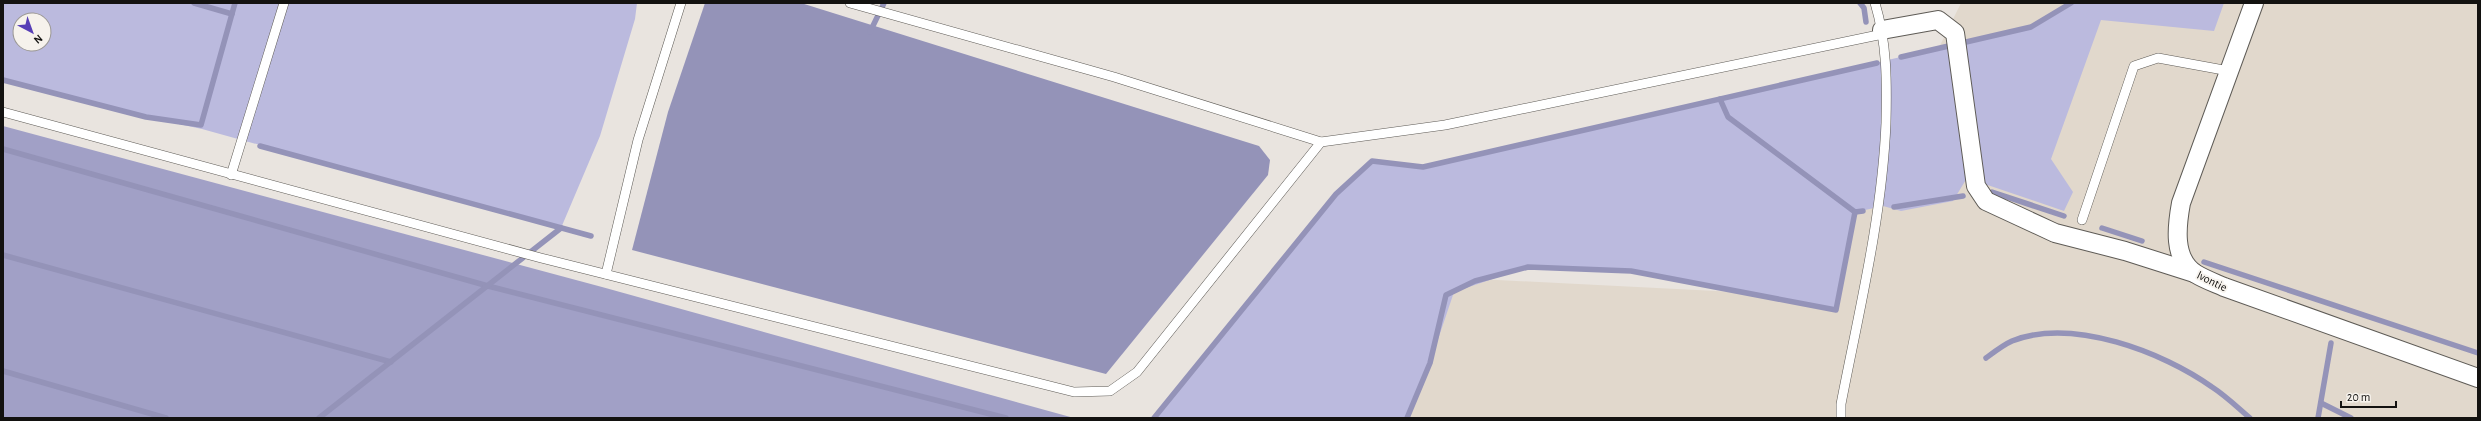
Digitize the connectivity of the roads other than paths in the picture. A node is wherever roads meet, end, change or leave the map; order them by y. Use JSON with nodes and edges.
{"nodes":[{"id":1,"x":284,"y":3,"type":"edge"},
{"id":2,"x":681,"y":3,"type":"edge"},
{"id":3,"x":850,"y":3,"type":"edge"},
{"id":4,"x":1875,"y":3,"type":"edge"},
{"id":5,"x":2254,"y":3,"type":"edge"},
{"id":6,"x":1882,"y":32,"type":"junction"},
{"id":7,"x":2229,"y":71,"type":"junction"},
{"id":8,"x":3,"y":112,"type":"edge"},
{"id":9,"x":1321,"y":142,"type":"junction"},
{"id":10,"x":231,"y":174,"type":"junction"},
{"id":11,"x":2082,"y":220,"type":"dead end"},
{"id":12,"x":2194,"y":273,"type":"junction"},
{"id":13,"x":606,"y":274,"type":"junction"},
{"id":14,"x":2478,"y":378,"type":"edge"},
{"id":15,"x":1841,"y":418,"type":"edge"}],
"edges":[{"from":1,"to":10,"type":"lane"},
{"from":2,"to":13,"type":"lane"},
{"from":3,"to":9,"type":"lane"},
{"from":4,"to":6,"type":"lane"},
{"from":5,"to":7,"type":"street","name":"Ivontie"},
{"from":6,"to":9,"type":"lane"},
{"from":6,"to":12,"type":"street"},
{"from":6,"to":15,"type":"lane"},
{"from":7,"to":11,"type":"lane"},
{"from":7,"to":12,"type":"street","name":"Ivontie"},
{"from":8,"to":10,"type":"lane"},
{"from":9,"to":13,"type":"lane"},
{"from":10,"to":13,"type":"lane"},
{"from":12,"to":14,"type":"street","name":"Ivontie"}]}
